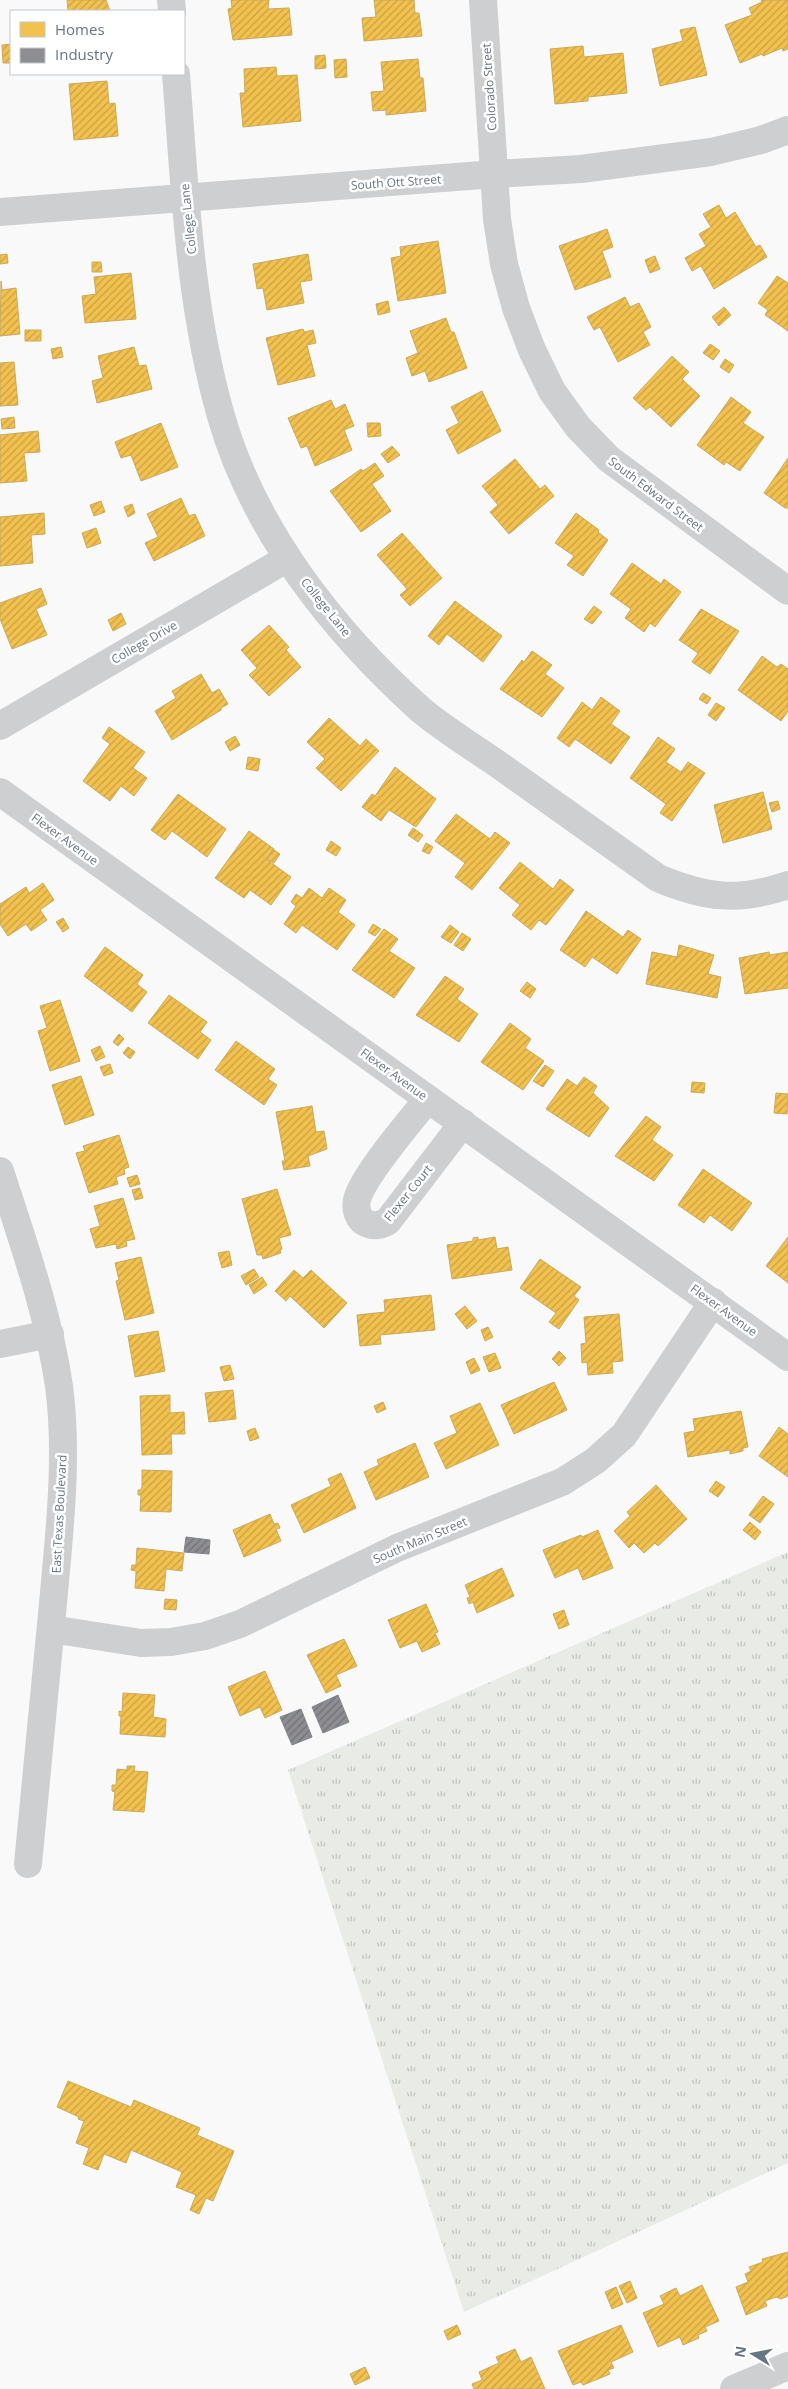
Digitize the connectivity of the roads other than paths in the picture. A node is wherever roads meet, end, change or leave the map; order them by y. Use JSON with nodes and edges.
{"nodes":[{"id":1,"x":483,"y":0,"type":"edge"},
{"id":2,"x":176,"y":75,"type":"edge"},
{"id":3,"x":785,"y":139,"type":"edge"},
{"id":4,"x":495,"y":174,"type":"junction"},
{"id":5,"x":185,"y":198,"type":"junction"},
{"id":6,"x":0,"y":212,"type":"edge"},
{"id":7,"x":288,"y":558,"type":"junction"},
{"id":8,"x":788,"y":591,"type":"edge"},
{"id":9,"x":0,"y":726,"type":"edge"},
{"id":10,"x":0,"y":792,"type":"edge"},
{"id":11,"x":788,"y":885,"type":"edge"},
{"id":12,"x":428,"y":1098,"type":"junction"},
{"id":13,"x":462,"y":1124,"type":"junction"},
{"id":14,"x":0,"y":1172,"type":"edge"},
{"id":15,"x":713,"y":1302,"type":"junction"},
{"id":16,"x":50,"y":1334,"type":"junction"},
{"id":17,"x":0,"y":1344,"type":"edge"},
{"id":18,"x":788,"y":1356,"type":"edge"},
{"id":19,"x":51,"y":1629,"type":"junction"},
{"id":20,"x":28,"y":1864,"type":"dead end"},
{"id":21,"x":788,"y":2366,"type":"edge"},
{"id":22,"x":734,"y":2389,"type":"edge"}],
"edges":[{"from":1,"to":4,"type":"street","name":"Colorado Street"},
{"from":2,"to":5,"type":"street","name":"College Lane"},
{"from":3,"to":4,"type":"street","name":"South Ott Street"},
{"from":4,"to":5,"type":"street","name":"South Ott Street"},
{"from":4,"to":8,"type":"street","name":"South Edward Street"},
{"from":5,"to":6,"type":"street","name":"South Ott Street"},
{"from":5,"to":7,"type":"street","name":"College Lane"},
{"from":7,"to":9,"type":"street","name":"College Drive"},
{"from":7,"to":11,"type":"street","name":"College Lane"},
{"from":10,"to":12,"type":"street","name":"Flexer Avenue"},
{"from":12,"to":13,"type":"street","name":"Flexer Avenue"},
{"from":12,"to":13,"type":"street","name":"Flexer Court"},
{"from":13,"to":15,"type":"street","name":"Flexer Avenue"},
{"from":14,"to":16,"type":"street","name":"East Texas Boulevard"},
{"from":15,"to":18,"type":"street","name":"Flexer Avenue"},
{"from":15,"to":19,"type":"street","name":"South Main Street"},
{"from":16,"to":17,"type":"street"},
{"from":16,"to":19,"type":"street","name":"East Texas Boulevard"},
{"from":19,"to":20,"type":"street","name":"East Texas Boulevard"},
{"from":21,"to":22,"type":"street"}]}
